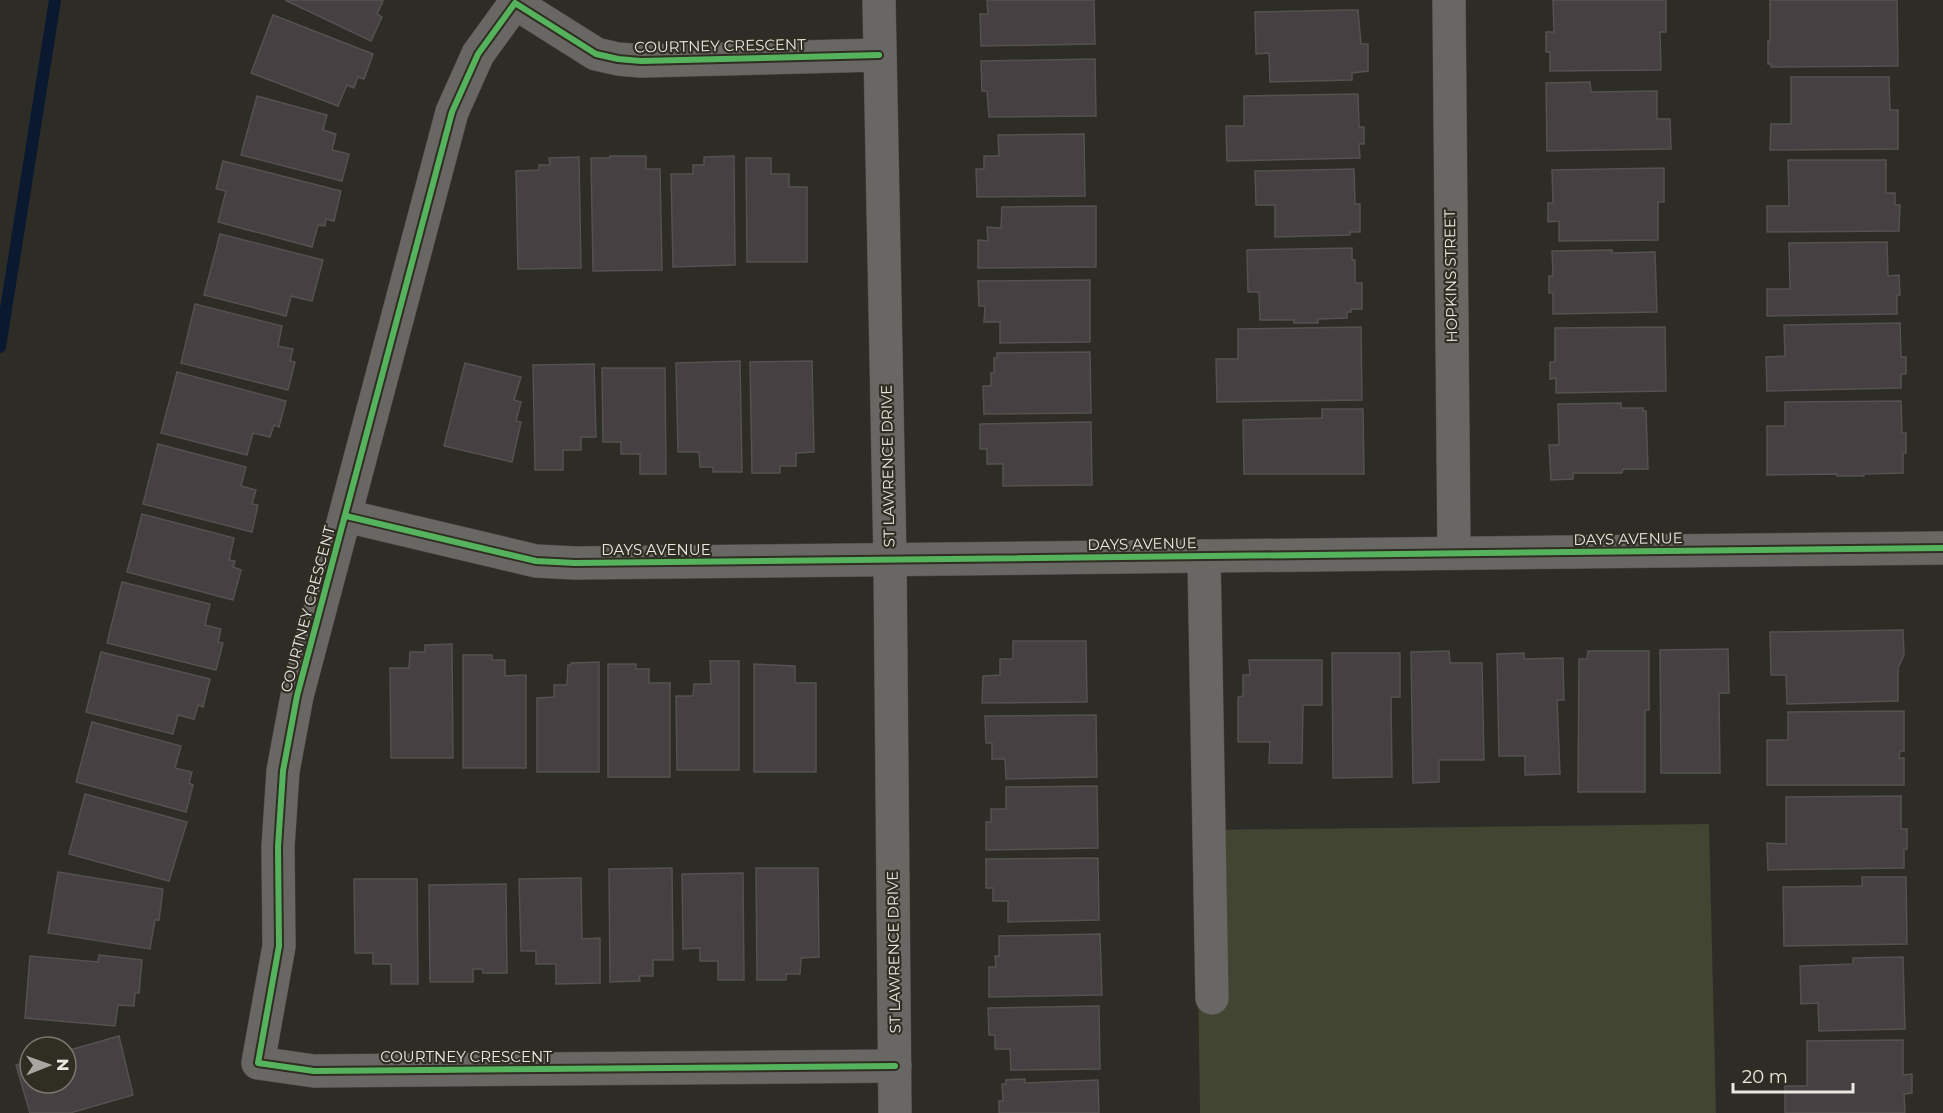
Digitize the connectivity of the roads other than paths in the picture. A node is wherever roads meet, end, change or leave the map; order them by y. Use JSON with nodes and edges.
{"nodes":[{"id":1,"x":879,"y":0,"type":"edge"},
{"id":2,"x":1449,"y":0,"type":"edge"},
{"id":3,"x":879,"y":55,"type":"junction"},
{"id":4,"x":346,"y":516,"type":"junction"},
{"id":5,"x":1943,"y":548,"type":"edge"},
{"id":6,"x":1454,"y":553,"type":"junction"},
{"id":7,"x":1204,"y":556,"type":"junction"},
{"id":8,"x":890,"y":559,"type":"junction"},
{"id":9,"x":1212,"y":998,"type":"dead end"},
{"id":10,"x":895,"y":1066,"type":"junction"},
{"id":11,"x":896,"y":1113,"type":"edge"}],
"edges":[{"from":1,"to":3,"type":"street","name":"ST LAWRENCE DRIVE"},
{"from":2,"to":6,"type":"street","name":"HOPKINS STREET"},
{"from":3,"to":4,"type":"street","name":"COURTNEY CRESCENT"},
{"from":3,"to":8,"type":"street","name":"ST LAWRENCE DRIVE"},
{"from":4,"to":8,"type":"street","name":"DAYS AVENUE"},
{"from":4,"to":10,"type":"street","name":"COURTNEY CRESCENT"},
{"from":5,"to":6,"type":"street","name":"DAYS AVENUE"},
{"from":6,"to":7,"type":"street","name":"DAYS AVENUE"},
{"from":7,"to":8,"type":"street","name":"DAYS AVENUE"},
{"from":7,"to":9,"type":"street"},
{"from":8,"to":10,"type":"street","name":"ST LAWRENCE DRIVE"},
{"from":10,"to":11,"type":"street","name":"ST LAWRENCE DRIVE"}]}
